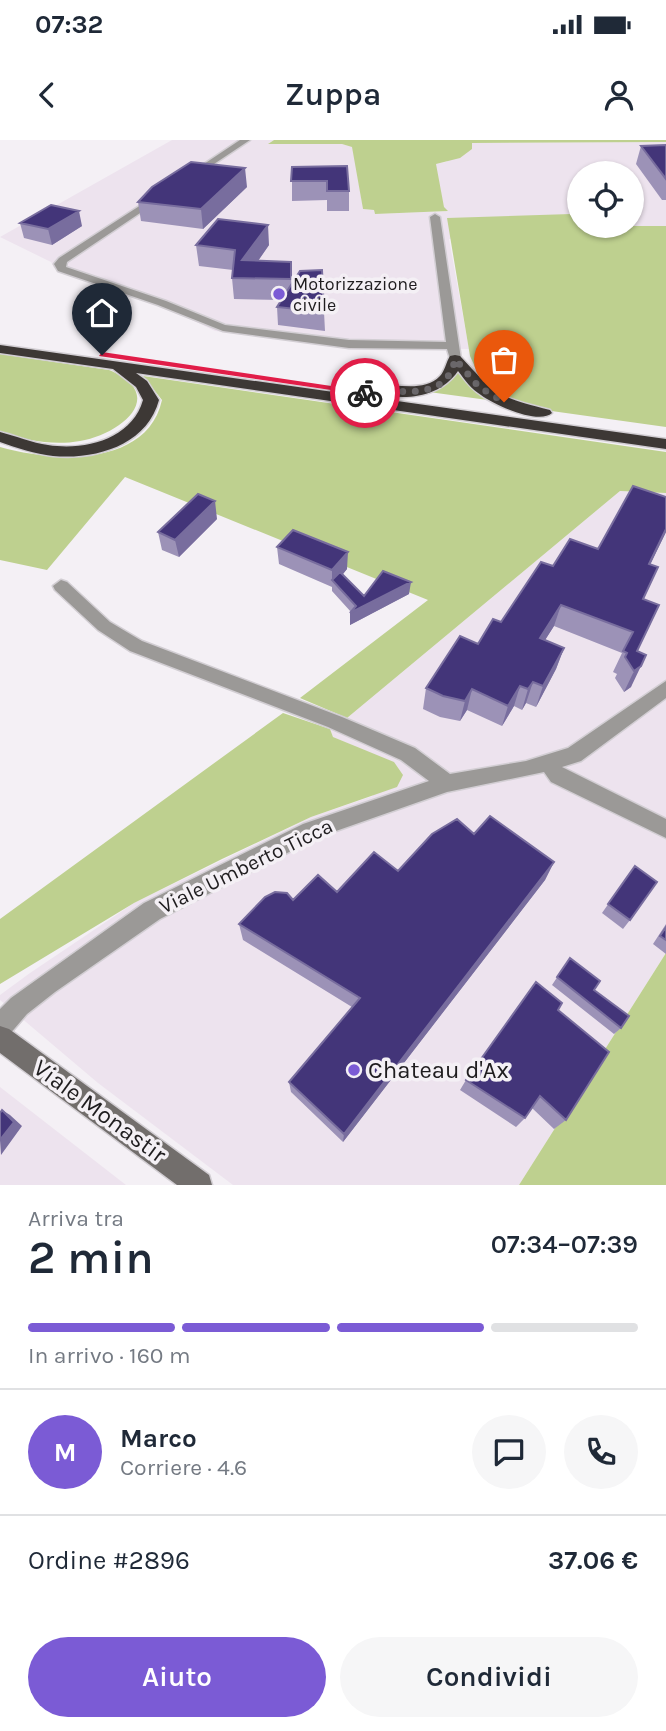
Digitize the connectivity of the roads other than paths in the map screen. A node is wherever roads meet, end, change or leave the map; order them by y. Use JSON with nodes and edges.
{"nodes":[{"id":1,"x":246,"y":140,"type":"edge"},
{"id":2,"x":182,"y":181,"type":"edge"},
{"id":3,"x":171,"y":188,"type":"edge"},
{"id":4,"x":435,"y":217,"type":"dead end"},
{"id":5,"x":0,"y":338,"type":"edge"},
{"id":6,"x":0,"y":349,"type":"edge"},
{"id":7,"x":454,"y":353,"type":"junction"},
{"id":8,"x":115,"y":365,"type":"junction"},
{"id":9,"x":374,"y":394,"type":"junction"},
{"id":10,"x":554,"y":419,"type":"junction"},
{"id":11,"x":666,"y":432,"type":"edge"},
{"id":12,"x":0,"y":437,"type":"edge"},
{"id":13,"x":666,"y":444,"type":"edge"},
{"id":14,"x":61,"y":586,"type":"dead end"},
{"id":15,"x":666,"y":688,"type":"edge"},
{"id":16,"x":549,"y":763,"type":"junction"},
{"id":17,"x":447,"y":783,"type":"junction"},
{"id":18,"x":666,"y":829,"type":"edge"},
{"id":19,"x":0,"y":1026,"type":"edge"},
{"id":20,"x":0,"y":1038,"type":"edge"},
{"id":21,"x":198,"y":1185,"type":"edge"}],
"edges":[{"from":1,"to":2,"type":"street"},
{"from":3,"to":7,"type":"street"},
{"from":4,"to":7,"type":"street"},
{"from":5,"to":9,"type":"highway"},
{"from":6,"to":8,"type":"highway"},
{"from":7,"to":9,"type":"highway"},
{"from":7,"to":10,"type":"highway"},
{"from":8,"to":12,"type":"highway"},
{"from":8,"to":13,"type":"highway"},
{"from":9,"to":10,"type":"highway"},
{"from":10,"to":11,"type":"highway"},
{"from":14,"to":17,"type":"street"},
{"from":15,"to":16,"type":"street","name":"Viale Umberto Ticca"},
{"from":16,"to":17,"type":"street","name":"Viale Umberto Ticca"},
{"from":16,"to":18,"type":"street"},
{"from":17,"to":19,"type":"street","name":"Viale Umberto Ticca"},
{"from":20,"to":21,"type":"main road","name":"Viale Monastir"}]}
